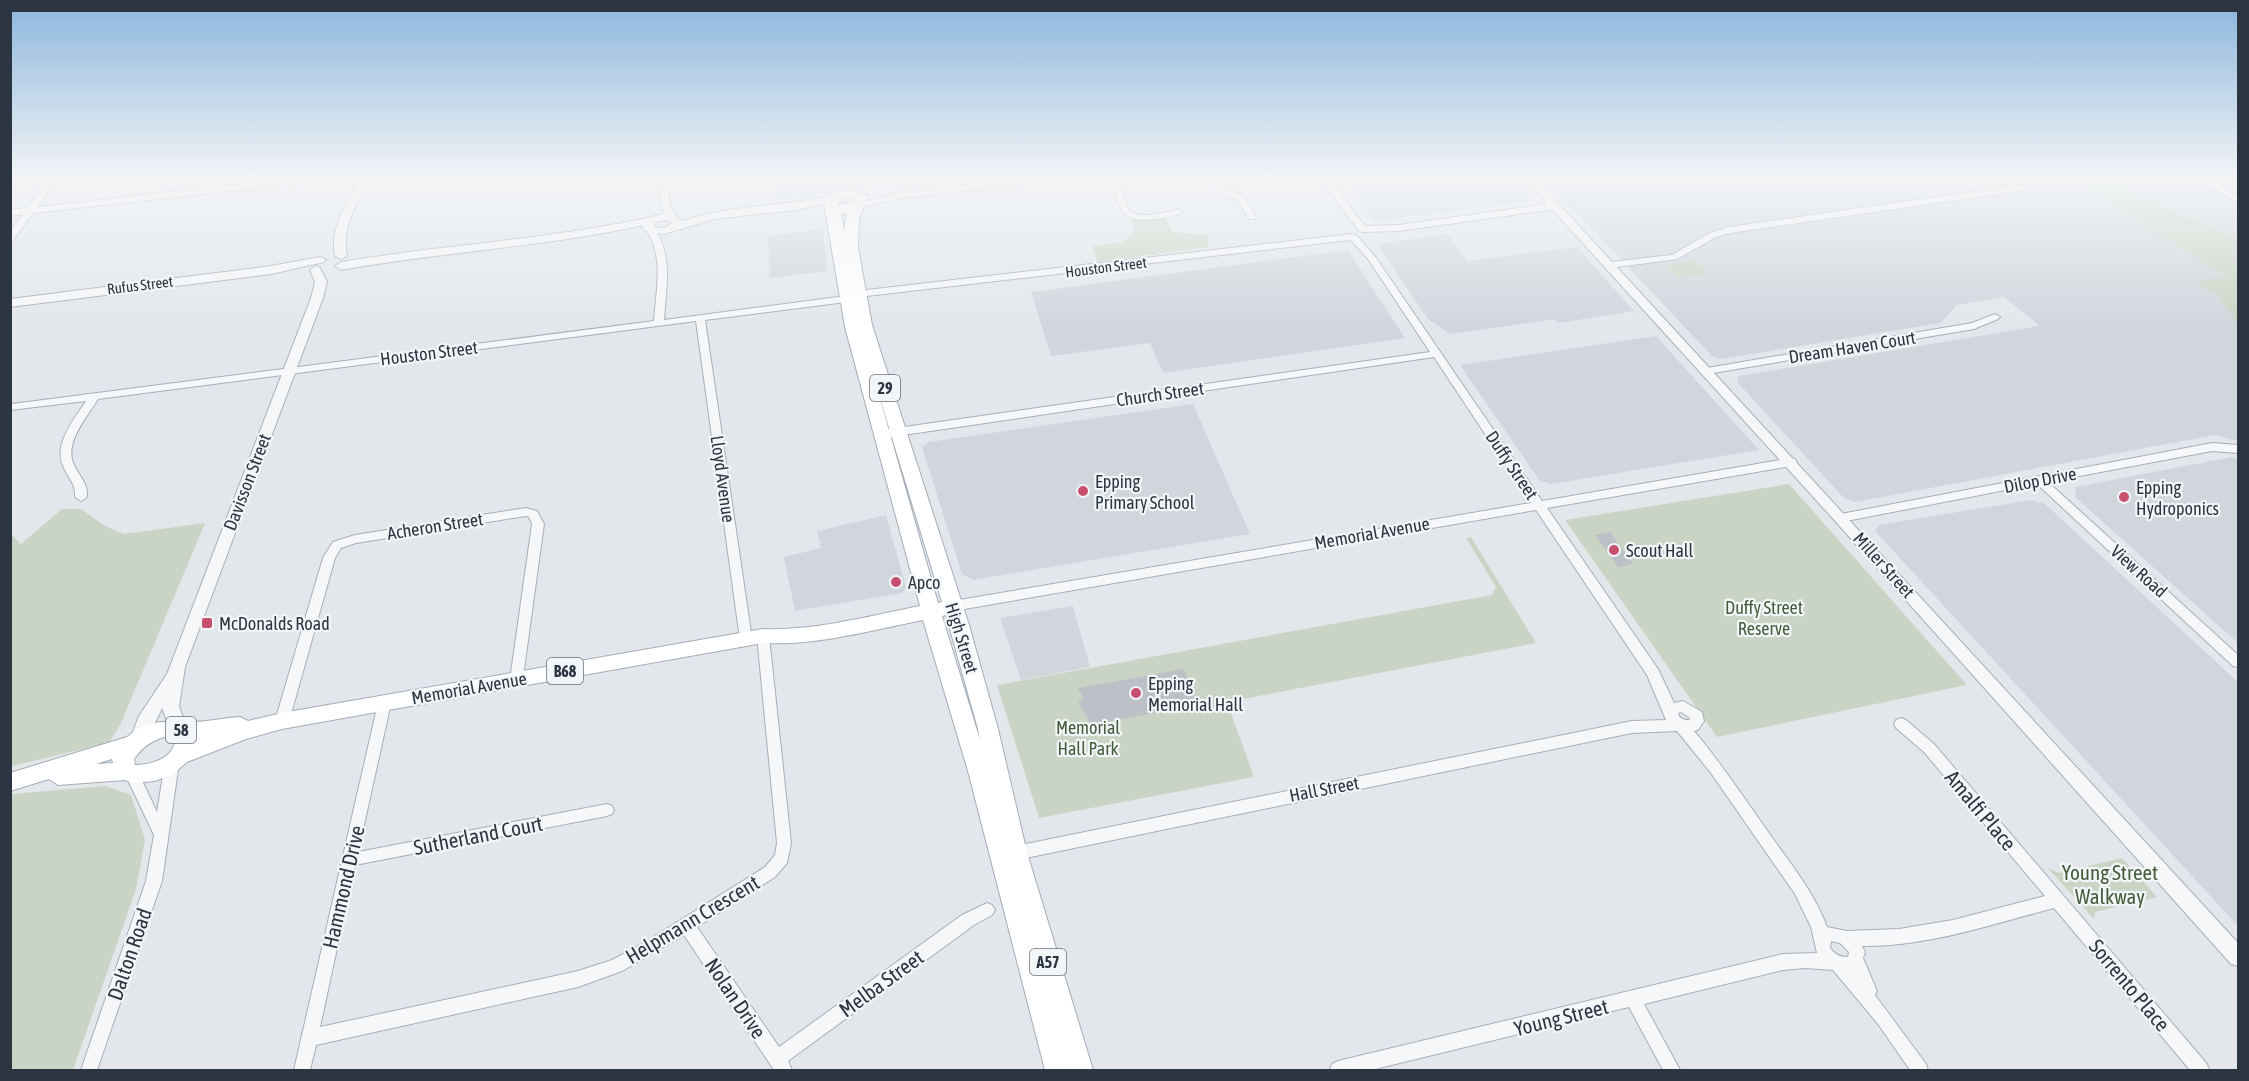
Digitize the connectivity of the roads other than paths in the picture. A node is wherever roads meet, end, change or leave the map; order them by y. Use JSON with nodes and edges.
{"nodes":[{"id":1,"x":343,"y":226,"type":"edge"},
{"id":2,"x":639,"y":226,"type":"edge"},
{"id":3,"x":653,"y":226,"type":"edge"},
{"id":4,"x":671,"y":226,"type":"edge"},
{"id":5,"x":840,"y":226,"type":"edge"},
{"id":6,"x":850,"y":226,"type":"edge"},
{"id":7,"x":1355,"y":226,"type":"edge"},
{"id":8,"x":1410,"y":226,"type":"edge"},
{"id":9,"x":1574,"y":226,"type":"edge"},
{"id":10,"x":1754,"y":226,"type":"edge"},
{"id":11,"x":1359,"y":233,"type":"junction"},
{"id":12,"x":340,"y":234,"type":"junction"},
{"id":13,"x":662,"y":251,"type":"junction"},
{"id":14,"x":341,"y":261,"type":"junction"},
{"id":15,"x":319,"y":264,"type":"junction"},
{"id":16,"x":1610,"y":265,"type":"junction"},
{"id":17,"x":854,"y":297,"type":"junction"},
{"id":18,"x":317,"y":298,"type":"junction"},
{"id":19,"x":10,"y":303,"type":"edge"},
{"id":20,"x":1995,"y":317,"type":"dead end"},
{"id":21,"x":700,"y":318,"type":"junction"},
{"id":22,"x":659,"y":323,"type":"junction"},
{"id":23,"x":1436,"y":354,"type":"junction"},
{"id":24,"x":288,"y":371,"type":"junction"},
{"id":25,"x":1707,"y":371,"type":"junction"},
{"id":26,"x":94,"y":397,"type":"junction"},
{"id":27,"x":12,"y":407,"type":"edge"},
{"id":28,"x":891,"y":433,"type":"junction"},
{"id":29,"x":2238,"y":449,"type":"edge"},
{"id":30,"x":1791,"y":462,"type":"junction"},
{"id":31,"x":2039,"y":480,"type":"junction"},
{"id":32,"x":81,"y":497,"type":"dead end"},
{"id":33,"x":1539,"y":505,"type":"junction"},
{"id":34,"x":1841,"y":518,"type":"junction"},
{"id":35,"x":953,"y":606,"type":"junction"},
{"id":36,"x":929,"y":607,"type":"junction"},
{"id":37,"x":755,"y":638,"type":"junction"},
{"id":38,"x":2238,"y":662,"type":"edge"},
{"id":39,"x":177,"y":667,"type":"junction"},
{"id":40,"x":1653,"y":673,"type":"junction"},
{"id":41,"x":517,"y":680,"type":"junction"},
{"id":42,"x":384,"y":703,"type":"junction"},
{"id":43,"x":1687,"y":707,"type":"junction"},
{"id":44,"x":1670,"y":711,"type":"junction"},
{"id":45,"x":282,"y":721,"type":"junction"},
{"id":46,"x":1697,"y":722,"type":"junction"},
{"id":47,"x":1901,"y":724,"type":"dead end"},
{"id":48,"x":1680,"y":725,"type":"junction"},
{"id":49,"x":1632,"y":727,"type":"junction"},
{"id":50,"x":180,"y":730,"type":"junction"},
{"id":51,"x":136,"y":741,"type":"junction"},
{"id":52,"x":176,"y":759,"type":"junction"},
{"id":53,"x":1717,"y":768,"type":"junction"},
{"id":54,"x":128,"y":772,"type":"junction"},
{"id":55,"x":10,"y":783,"type":"edge"},
{"id":56,"x":607,"y":810,"type":"dead end"},
{"id":57,"x":162,"y":837,"type":"junction"},
{"id":58,"x":1016,"y":853,"type":"junction"},
{"id":59,"x":349,"y":860,"type":"junction"},
{"id":60,"x":1801,"y":893,"type":"junction"},
{"id":61,"x":2057,"y":900,"type":"junction"},
{"id":62,"x":987,"y":910,"type":"dead end"},
{"id":63,"x":687,"y":926,"type":"junction"},
{"id":64,"x":1844,"y":937,"type":"junction"},
{"id":65,"x":1891,"y":937,"type":"junction"},
{"id":66,"x":1821,"y":941,"type":"junction"},
{"id":67,"x":2238,"y":957,"type":"edge"},
{"id":68,"x":1857,"y":959,"type":"junction"},
{"id":69,"x":1784,"y":962,"type":"junction"},
{"id":70,"x":1836,"y":963,"type":"junction"},
{"id":71,"x":1634,"y":999,"type":"junction"},
{"id":72,"x":1884,"y":1018,"type":"junction"},
{"id":73,"x":309,"y":1038,"type":"junction"},
{"id":74,"x":780,"y":1065,"type":"edge"},
{"id":75,"x":88,"y":1071,"type":"edge"},
{"id":76,"x":302,"y":1071,"type":"edge"},
{"id":77,"x":1058,"y":1071,"type":"edge"},
{"id":78,"x":1080,"y":1071,"type":"edge"},
{"id":79,"x":1338,"y":1071,"type":"edge"},
{"id":80,"x":1672,"y":1071,"type":"edge"},
{"id":81,"x":1920,"y":1071,"type":"edge"},
{"id":82,"x":2201,"y":1071,"type":"edge"}],
"edges":[{"from":1,"to":12,"type":"street"},
{"from":2,"to":14,"type":"street"},
{"from":3,"to":13,"type":"street"},
{"from":4,"to":13,"type":"street"},
{"from":5,"to":17,"type":"main road","name":"High Street","number":"29"},
{"from":6,"to":17,"type":"main road","name":"High Street","number":"29"},
{"from":7,"to":11,"type":"street","name":"Duffy Street"},
{"from":8,"to":11,"type":"street","name":"Houston Street"},
{"from":9,"to":16,"type":"street","name":"Miller Street"},
{"from":10,"to":16,"type":"street"},
{"from":11,"to":17,"type":"street","name":"Houston Street"},
{"from":11,"to":23,"type":"street","name":"Duffy Street"},
{"from":12,"to":14,"type":"street"},
{"from":12,"to":15,"type":"street"},
{"from":13,"to":22,"type":"street"},
{"from":14,"to":15,"type":"street","name":"Rufus Street"},
{"from":14,"to":18,"type":"street","name":"Davisson Street"},
{"from":15,"to":18,"type":"street","name":"Davisson Street"},
{"from":15,"to":19,"type":"street","name":"Rufus Street"},
{"from":16,"to":25,"type":"street","name":"Miller Street"},
{"from":17,"to":21,"type":"street","name":"Houston Street"},
{"from":17,"to":28,"type":"main road","name":"High Street","number":"29"},
{"from":18,"to":24,"type":"street","name":"Davisson Street"},
{"from":20,"to":25,"type":"street","name":"Dream Haven Court"},
{"from":21,"to":22,"type":"street","name":"Houston Street"},
{"from":21,"to":37,"type":"street","name":"Lloyd Avenue"},
{"from":22,"to":24,"type":"street","name":"Houston Street"},
{"from":23,"to":28,"type":"street","name":"Church Street"},
{"from":23,"to":33,"type":"street","name":"Duffy Street"},
{"from":24,"to":26,"type":"street","name":"Houston Street"},
{"from":24,"to":39,"type":"street","name":"Davisson Street"},
{"from":25,"to":30,"type":"street","name":"Miller Street"},
{"from":26,"to":27,"type":"street","name":"Houston Street"},
{"from":26,"to":32,"type":"street"},
{"from":28,"to":35,"type":"main road","name":"High Street","number":"29"},
{"from":28,"to":36,"type":"main road","name":"High Street","number":"29"},
{"from":29,"to":31,"type":"street","name":"Dilop Drive"},
{"from":30,"to":33,"type":"street","name":"Memorial Avenue"},
{"from":30,"to":34,"type":"street","name":"Miller Street"},
{"from":31,"to":34,"type":"street","name":"Dilop Drive"},
{"from":31,"to":38,"type":"street","name":"View Road"},
{"from":33,"to":35,"type":"street","name":"Memorial Avenue"},
{"from":33,"to":40,"type":"street","name":"Duffy Street"},
{"from":34,"to":67,"type":"street","name":"Miller Street"},
{"from":35,"to":36,"type":"main road","name":"Memorial Avenue","number":"B68"},
{"from":35,"to":58,"type":"main road","name":"High Street","number":"A57"},
{"from":36,"to":37,"type":"main road","name":"Memorial Avenue","number":"B68"},
{"from":36,"to":77,"type":"main road","name":"High Street"},
{"from":37,"to":41,"type":"main road","name":"Memorial Avenue","number":"B68"},
{"from":37,"to":63,"type":"street","name":"Helpmann Crescent"},
{"from":39,"to":50,"type":"street","name":"Davisson Street"},
{"from":39,"to":51,"type":"street","name":"Davisson Street"},
{"from":40,"to":43,"type":"street","name":"Duffy Street"},
{"from":40,"to":44,"type":"street","name":"Duffy Street"},
{"from":41,"to":42,"type":"main road","name":"Memorial Avenue","number":"B68"},
{"from":41,"to":45,"type":"street","name":"Acheron Street"},
{"from":42,"to":45,"type":"main road","name":"Memorial Avenue","number":"B68"},
{"from":42,"to":59,"type":"street","name":"Hammond Drive"},
{"from":43,"to":44,"type":"street"},
{"from":43,"to":46,"type":"street"},
{"from":44,"to":48,"type":"street"},
{"from":44,"to":49,"type":"street","name":"Hall Street"},
{"from":45,"to":50,"type":"main road","name":"Memorial Avenue","number":"B68"},
{"from":45,"to":52,"type":"main road","name":"Memorial Avenue","number":"B68"},
{"from":46,"to":48,"type":"street"},
{"from":46,"to":53,"type":"street"},
{"from":47,"to":61,"type":"street","name":"Amalfi Place"},
{"from":48,"to":49,"type":"street","name":"Hall Street"},
{"from":48,"to":53,"type":"street"},
{"from":49,"to":58,"type":"street","name":"Hall Street"},
{"from":50,"to":51,"type":"main road","number":"58"},
{"from":50,"to":52,"type":"main road","number":"58"},
{"from":51,"to":54,"type":"main road"},
{"from":51,"to":55,"type":"main road","number":"58"},
{"from":52,"to":54,"type":"main road","number":"58"},
{"from":52,"to":57,"type":"street","name":"Dalton Road"},
{"from":53,"to":60,"type":"street"},
{"from":54,"to":55,"type":"main road","number":"58"},
{"from":54,"to":57,"type":"street"},
{"from":56,"to":59,"type":"street","name":"Sutherland Court"},
{"from":57,"to":75,"type":"street","name":"Dalton Road"},
{"from":58,"to":78,"type":"main road","name":"High Street","number":"A57"},
{"from":59,"to":73,"type":"street","name":"Hammond Drive"},
{"from":60,"to":64,"type":"street"},
{"from":60,"to":66,"type":"street"},
{"from":61,"to":65,"type":"street"},
{"from":61,"to":82,"type":"street","name":"Sorrento Place"},
{"from":62,"to":74,"type":"street","name":"Melba Street"},
{"from":63,"to":73,"type":"street","name":"Helpmann Crescent"},
{"from":63,"to":74,"type":"street","name":"Nolan Drive"},
{"from":64,"to":65,"type":"street"},
{"from":64,"to":66,"type":"street"},
{"from":64,"to":68,"type":"street"},
{"from":65,"to":68,"type":"street"},
{"from":66,"to":69,"type":"street","name":"Young Street"},
{"from":66,"to":70,"type":"street"},
{"from":68,"to":70,"type":"street"},
{"from":68,"to":72,"type":"street"},
{"from":69,"to":70,"type":"street","name":"Young Street"},
{"from":69,"to":71,"type":"street","name":"Young Street"},
{"from":70,"to":72,"type":"street"},
{"from":71,"to":79,"type":"street","name":"Young Street"},
{"from":71,"to":80,"type":"street"},
{"from":72,"to":81,"type":"street"},
{"from":73,"to":76,"type":"street","name":"Hammond Drive"}]}
